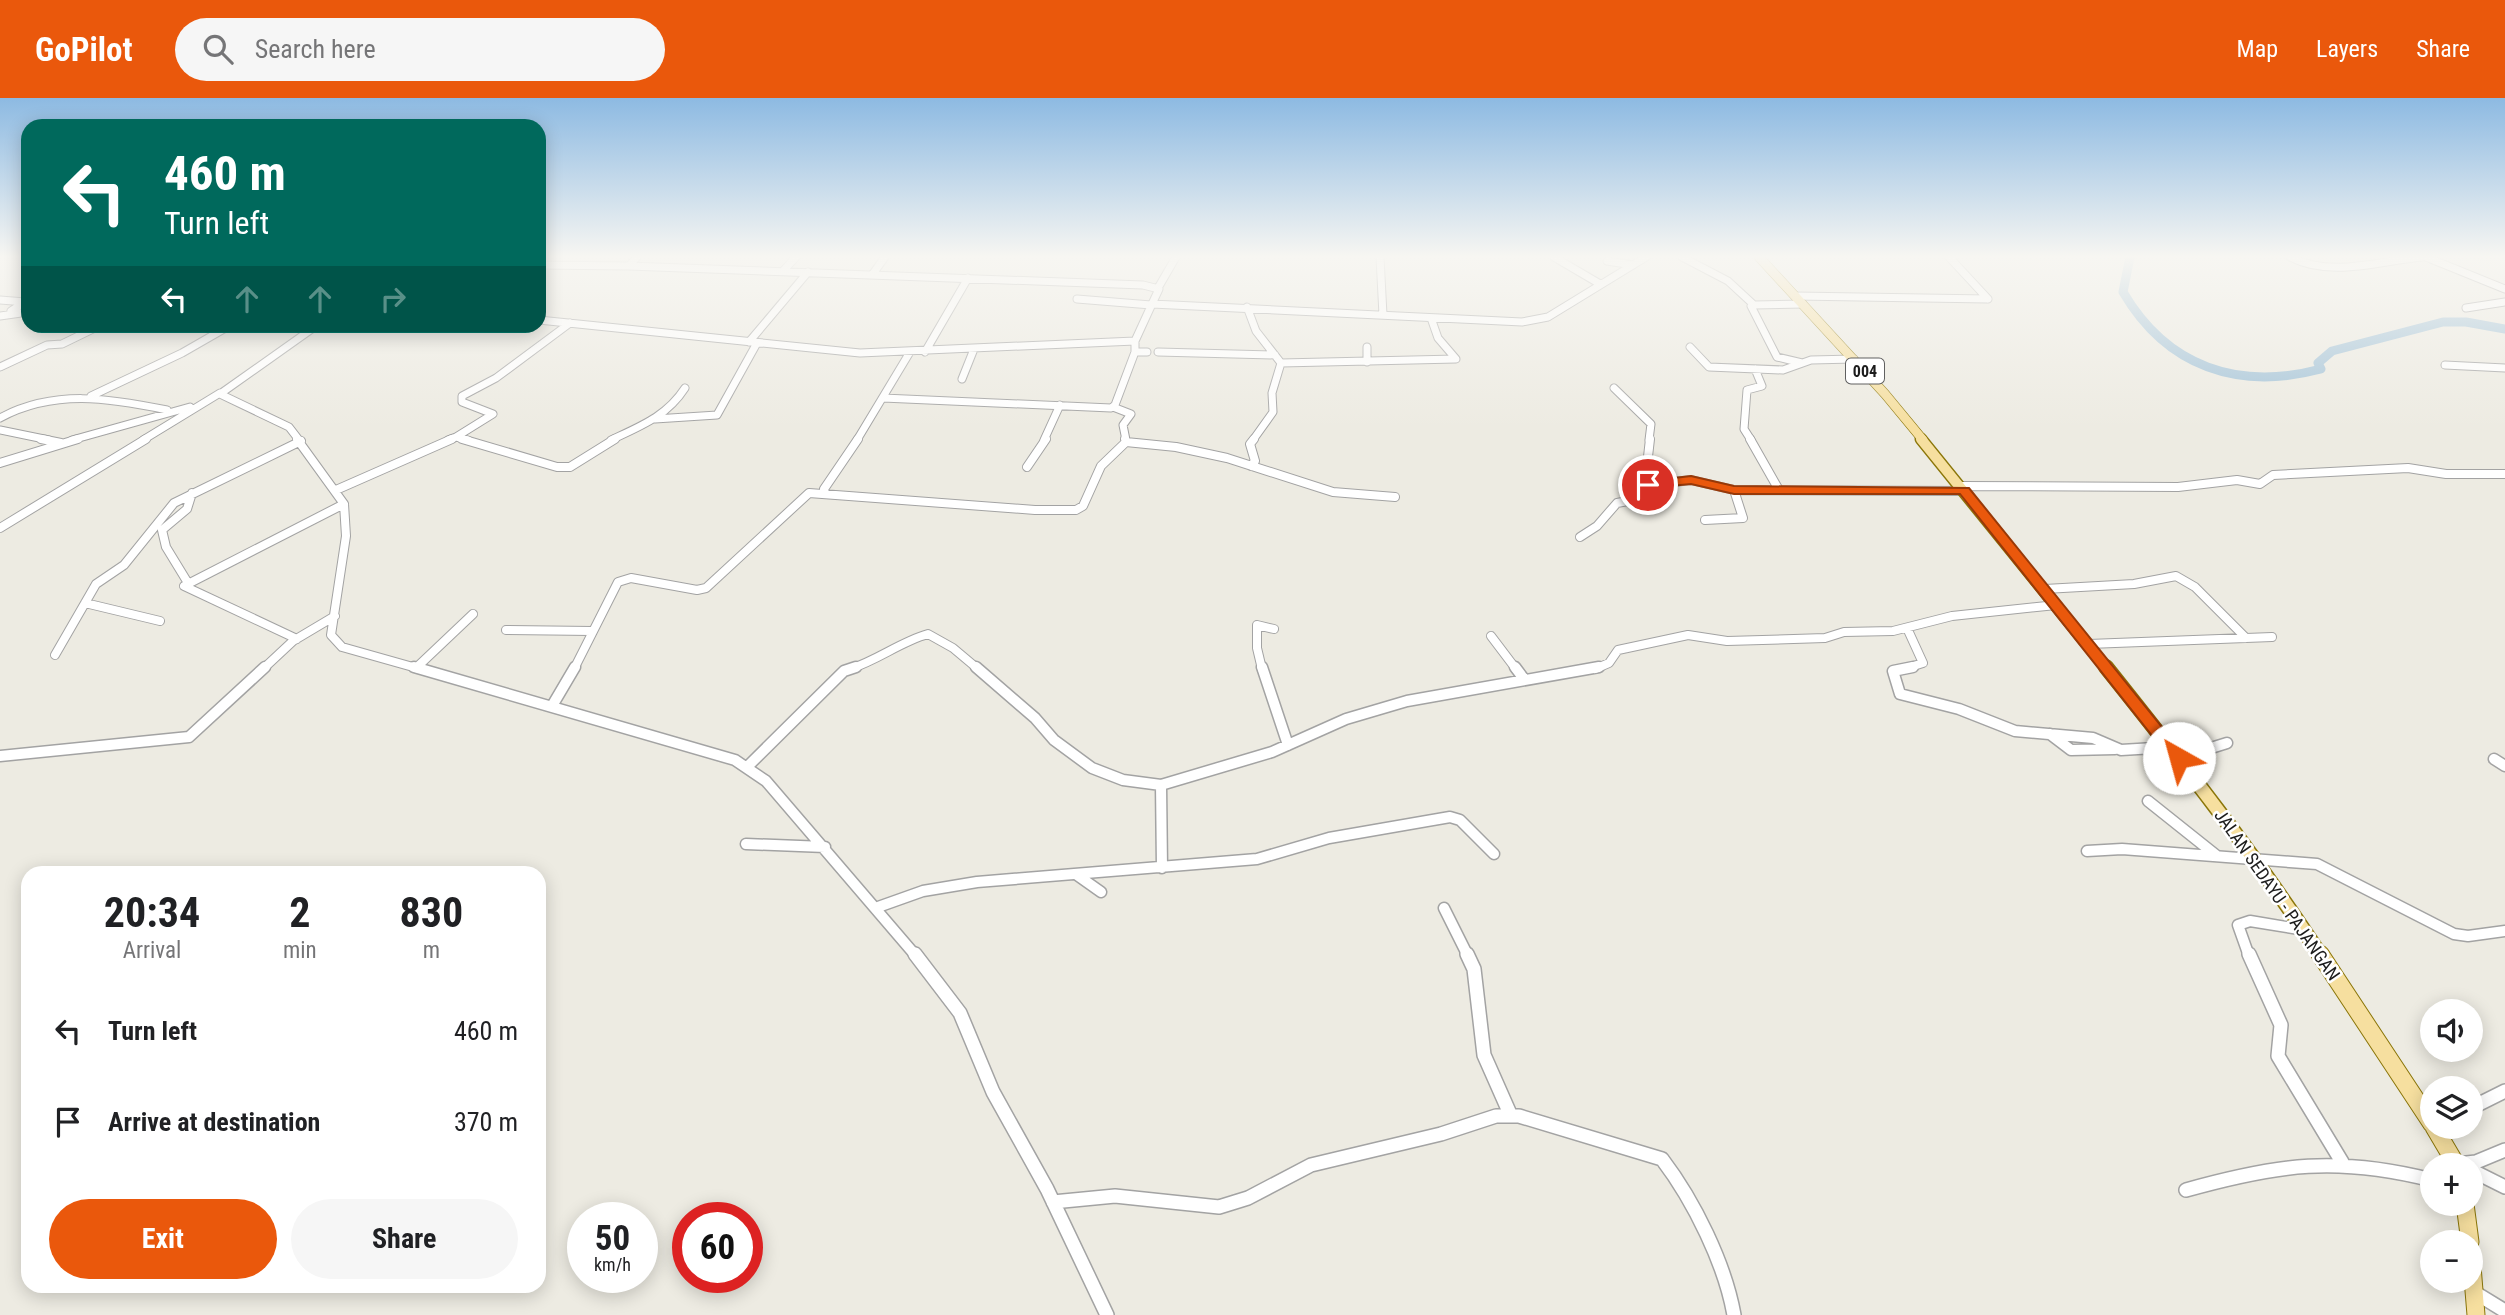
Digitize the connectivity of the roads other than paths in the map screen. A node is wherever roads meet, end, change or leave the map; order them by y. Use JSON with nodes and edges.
{"nodes":[{"id":1,"x":775,"y":314,"type":"edge"},
{"id":2,"x":947,"y":314,"type":"edge"},
{"id":3,"x":1145,"y":314,"type":"edge"},
{"id":4,"x":1250,"y":314,"type":"edge"},
{"id":5,"x":1363,"y":314,"type":"edge"},
{"id":6,"x":1553,"y":314,"type":"edge"},
{"id":7,"x":1756,"y":314,"type":"edge"},
{"id":8,"x":1812,"y":314,"type":"edge"},
{"id":9,"x":1384,"y":315,"type":"joint"},
{"id":10,"x":1431,"y":318,"type":"junction"},
{"id":11,"x":546,"y":321,"type":"edge"},
{"id":12,"x":570,"y":323,"type":"junction"},
{"id":13,"x":85,"y":333,"type":"edge"},
{"id":14,"x":217,"y":333,"type":"edge"},
{"id":15,"x":306,"y":333,"type":"edge"},
{"id":16,"x":1135,"y":341,"type":"junction"},
{"id":17,"x":753,"y":342,"type":"junction"},
{"id":18,"x":1367,"y":347,"type":"dead end"},
{"id":19,"x":1690,"y":347,"type":"dead end"},
{"id":20,"x":974,"y":349,"type":"junction"},
{"id":21,"x":910,"y":352,"type":"junction"},
{"id":22,"x":925,"y":352,"type":"junction"},
{"id":23,"x":1135,"y":352,"type":"junction"},
{"id":24,"x":1147,"y":352,"type":"dead end"},
{"id":25,"x":1158,"y":352,"type":"dead end"},
{"id":26,"x":1275,"y":355,"type":"junction"},
{"id":27,"x":1854,"y":359,"type":"junction"},
{"id":28,"x":1367,"y":362,"type":"junction"},
{"id":29,"x":1281,"y":363,"type":"junction"},
{"id":30,"x":1802,"y":363,"type":"junction"},
{"id":31,"x":2445,"y":365,"type":"dead end"},
{"id":32,"x":0,"y":367,"type":"edge"},
{"id":33,"x":2505,"y":368,"type":"edge"},
{"id":34,"x":1755,"y":369,"type":"junction"},
{"id":35,"x":962,"y":379,"type":"dead end"},
{"id":36,"x":685,"y":388,"type":"dead end"},
{"id":37,"x":1614,"y":388,"type":"dead end"},
{"id":38,"x":220,"y":393,"type":"junction"},
{"id":39,"x":88,"y":398,"type":"junction"},
{"id":40,"x":883,"y":398,"type":"junction"},
{"id":41,"x":1060,"y":405,"type":"junction"},
{"id":42,"x":198,"y":406,"type":"junction"},
{"id":43,"x":1113,"y":407,"type":"junction"},
{"id":44,"x":171,"y":410,"type":"junction"},
{"id":45,"x":0,"y":418,"type":"edge"},
{"id":46,"x":655,"y":419,"type":"junction"},
{"id":47,"x":0,"y":429,"type":"edge"},
{"id":48,"x":456,"y":437,"type":"junction"},
{"id":49,"x":300,"y":441,"type":"junction"},
{"id":50,"x":1126,"y":442,"type":"junction"},
{"id":51,"x":61,"y":443,"type":"junction"},
{"id":52,"x":0,"y":463,"type":"edge"},
{"id":53,"x":1251,"y":466,"type":"junction"},
{"id":54,"x":1027,"y":467,"type":"dead end"},
{"id":55,"x":2505,"y":474,"type":"edge"},
{"id":56,"x":1648,"y":485,"type":"junction"},
{"id":57,"x":1962,"y":488,"type":"junction"},
{"id":58,"x":336,"y":490,"type":"junction"},
{"id":59,"x":1734,"y":490,"type":"junction"},
{"id":60,"x":1779,"y":490,"type":"junction"},
{"id":61,"x":191,"y":493,"type":"junction"},
{"id":62,"x":825,"y":493,"type":"junction"},
{"id":63,"x":1395,"y":498,"type":"dead end"},
{"id":64,"x":344,"y":505,"type":"junction"},
{"id":65,"x":1705,"y":520,"type":"dead end"},
{"id":66,"x":0,"y":528,"type":"edge"},
{"id":67,"x":1580,"y":537,"type":"dead end"},
{"id":68,"x":188,"y":583,"type":"junction"},
{"id":69,"x":2045,"y":589,"type":"junction"},
{"id":70,"x":85,"y":603,"type":"junction"},
{"id":71,"x":2056,"y":605,"type":"junction"},
{"id":72,"x":473,"y":614,"type":"dead end"},
{"id":73,"x":335,"y":616,"type":"junction"},
{"id":74,"x":160,"y":621,"type":"dead end"},
{"id":75,"x":1907,"y":628,"type":"junction"},
{"id":76,"x":1274,"y":629,"type":"dead end"},
{"id":77,"x":506,"y":630,"type":"dead end"},
{"id":78,"x":592,"y":631,"type":"junction"},
{"id":79,"x":1491,"y":636,"type":"dead end"},
{"id":80,"x":2272,"y":637,"type":"dead end"},
{"id":81,"x":2246,"y":638,"type":"junction"},
{"id":82,"x":297,"y":639,"type":"junction"},
{"id":83,"x":2089,"y":644,"type":"junction"},
{"id":84,"x":55,"y":655,"type":"dead end"},
{"id":85,"x":416,"y":668,"type":"junction"},
{"id":86,"x":1524,"y":679,"type":"junction"},
{"id":87,"x":552,"y":706,"type":"junction"},
{"id":88,"x":2227,"y":743,"type":"dead end"},
{"id":89,"x":1288,"y":745,"type":"junction"},
{"id":90,"x":2175,"y":753,"type":"junction"},
{"id":91,"x":2505,"y":755,"type":"edge"},
{"id":92,"x":0,"y":756,"type":"edge"},
{"id":93,"x":2505,"y":766,"type":"edge"},
{"id":94,"x":747,"y":767,"type":"junction"},
{"id":95,"x":1160,"y":794,"type":"junction"},
{"id":96,"x":2148,"y":802,"type":"dead end"},
{"id":97,"x":746,"y":844,"type":"dead end"},
{"id":98,"x":825,"y":847,"type":"junction"},
{"id":99,"x":2087,"y":850,"type":"dead end"},
{"id":100,"x":1494,"y":853,"type":"dead end"},
{"id":101,"x":2217,"y":856,"type":"junction"},
{"id":102,"x":2256,"y":859,"type":"junction"},
{"id":103,"x":1163,"y":868,"type":"junction"},
{"id":104,"x":1077,"y":875,"type":"junction"},
{"id":105,"x":1101,"y":892,"type":"dead end"},
{"id":106,"x":878,"y":907,"type":"junction"},
{"id":107,"x":1444,"y":908,"type":"dead end"},
{"id":108,"x":2305,"y":930,"type":"junction"},
{"id":109,"x":2505,"y":931,"type":"edge"},
{"id":110,"x":2505,"y":1091,"type":"edge"},
{"id":111,"x":2483,"y":1102,"type":"edge"},
{"id":112,"x":2420,"y":1104,"type":"edge"},
{"id":113,"x":1511,"y":1116,"type":"junction"},
{"id":114,"x":2505,"y":1150,"type":"edge"},
{"id":115,"x":2483,"y":1159,"type":"edge"},
{"id":116,"x":2342,"y":1162,"type":"junction"},
{"id":117,"x":2483,"y":1176,"type":"edge"},
{"id":118,"x":2420,"y":1178,"type":"edge"},
{"id":119,"x":2505,"y":1187,"type":"edge"},
{"id":120,"x":2186,"y":1190,"type":"dead end"},
{"id":121,"x":1053,"y":1202,"type":"junction"},
{"id":122,"x":2474,"y":1293,"type":"edge"},
{"id":123,"x":2476,"y":1293,"type":"edge"},
{"id":124,"x":2505,"y":1311,"type":"edge"},
{"id":125,"x":1107,"y":1315,"type":"edge"},
{"id":126,"x":1734,"y":1315,"type":"edge"},
{"id":127,"x":2476,"y":1315,"type":"edge"}],
"edges":[{"from":1,"to":17,"type":"street"},
{"from":2,"to":22,"type":"street"},
{"from":3,"to":16,"type":"street"},
{"from":4,"to":26,"type":"street"},
{"from":5,"to":9,"type":"street"},
{"from":6,"to":10,"type":"street"},
{"from":7,"to":30,"type":"street"},
{"from":8,"to":27,"type":"main road","name":"JALAN SEDAYU - PAJANGAN","number":"004"},
{"from":9,"to":10,"type":"street"},
{"from":10,"to":28,"type":"street"},
{"from":11,"to":12,"type":"street"},
{"from":12,"to":17,"type":"street"},
{"from":12,"to":48,"type":"street"},
{"from":13,"to":32,"type":"street"},
{"from":14,"to":39,"type":"street"},
{"from":15,"to":38,"type":"street"},
{"from":16,"to":20,"type":"street"},
{"from":16,"to":23,"type":"street"},
{"from":17,"to":21,"type":"street"},
{"from":17,"to":46,"type":"street"},
{"from":18,"to":28,"type":"street"},
{"from":19,"to":34,"type":"street"},
{"from":20,"to":22,"type":"street"},
{"from":20,"to":35,"type":"street"},
{"from":21,"to":22,"type":"street"},
{"from":21,"to":40,"type":"street"},
{"from":23,"to":24,"type":"street"},
{"from":23,"to":43,"type":"street"},
{"from":25,"to":26,"type":"street"},
{"from":26,"to":29,"type":"street"},
{"from":27,"to":30,"type":"street"},
{"from":27,"to":57,"type":"main road","name":"JALAN SEDAYU - PAJANGAN","number":"004"},
{"from":28,"to":29,"type":"street"},
{"from":29,"to":53,"type":"street"},
{"from":30,"to":34,"type":"street"},
{"from":31,"to":33,"type":"street"},
{"from":34,"to":60,"type":"street"},
{"from":36,"to":46,"type":"street"},
{"from":37,"to":56,"type":"street"},
{"from":38,"to":42,"type":"street"},
{"from":38,"to":49,"type":"street"},
{"from":39,"to":44,"type":"street"},
{"from":39,"to":45,"type":"street"},
{"from":40,"to":41,"type":"street"},
{"from":40,"to":62,"type":"street"},
{"from":41,"to":43,"type":"street"},
{"from":41,"to":54,"type":"street"},
{"from":42,"to":44,"type":"street"},
{"from":42,"to":66,"type":"street"},
{"from":43,"to":50,"type":"street"},
{"from":44,"to":51,"type":"street"},
{"from":46,"to":48,"type":"street"},
{"from":47,"to":51,"type":"street"},
{"from":48,"to":58,"type":"street"},
{"from":49,"to":58,"type":"street"},
{"from":49,"to":61,"type":"street"},
{"from":50,"to":53,"type":"street"},
{"from":50,"to":62,"type":"street"},
{"from":51,"to":52,"type":"street"},
{"from":53,"to":63,"type":"street"},
{"from":55,"to":57,"type":"street"},
{"from":56,"to":59,"type":"street"},
{"from":56,"to":67,"type":"street"},
{"from":57,"to":60,"type":"street"},
{"from":57,"to":69,"type":"main road","name":"JALAN SEDAYU - PAJANGAN","number":"004"},
{"from":58,"to":64,"type":"street"},
{"from":59,"to":60,"type":"street"},
{"from":59,"to":65,"type":"street"},
{"from":61,"to":68,"type":"street"},
{"from":61,"to":70,"type":"street"},
{"from":62,"to":78,"type":"street"},
{"from":64,"to":68,"type":"street"},
{"from":64,"to":73,"type":"street"},
{"from":68,"to":82,"type":"street"},
{"from":69,"to":71,"type":"main road","name":"JALAN SEDAYU - PAJANGAN","number":"004"},
{"from":69,"to":81,"type":"street"},
{"from":70,"to":74,"type":"street"},
{"from":70,"to":84,"type":"street"},
{"from":71,"to":75,"type":"street"},
{"from":71,"to":83,"type":"main road","name":"JALAN SEDAYU - PAJANGAN","number":"004"},
{"from":72,"to":85,"type":"street"},
{"from":73,"to":82,"type":"street"},
{"from":73,"to":85,"type":"street"},
{"from":75,"to":86,"type":"street"},
{"from":75,"to":90,"type":"street"},
{"from":76,"to":89,"type":"street"},
{"from":77,"to":78,"type":"street"},
{"from":78,"to":87,"type":"street"},
{"from":79,"to":86,"type":"street"},
{"from":80,"to":81,"type":"street"},
{"from":81,"to":83,"type":"street"},
{"from":82,"to":92,"type":"street"},
{"from":83,"to":90,"type":"main road","name":"JALAN SEDAYU - PAJANGAN","number":"004"},
{"from":85,"to":87,"type":"street"},
{"from":86,"to":89,"type":"street"},
{"from":87,"to":94,"type":"street"},
{"from":88,"to":90,"type":"street"},
{"from":89,"to":95,"type":"street"},
{"from":90,"to":102,"type":"main road","name":"JALAN SEDAYU - PAJANGAN","number":"004"},
{"from":91,"to":93,"type":"street"},
{"from":94,"to":95,"type":"street"},
{"from":94,"to":98,"type":"street"},
{"from":95,"to":103,"type":"street"},
{"from":96,"to":101,"type":"street"},
{"from":97,"to":98,"type":"street"},
{"from":98,"to":106,"type":"street"},
{"from":99,"to":101,"type":"street"},
{"from":100,"to":103,"type":"street"},
{"from":101,"to":102,"type":"street"},
{"from":102,"to":108,"type":"main road","name":"JALAN SEDAYU - PAJANGAN","number":"004"},
{"from":102,"to":109,"type":"street"},
{"from":103,"to":104,"type":"street"},
{"from":104,"to":105,"type":"street"},
{"from":104,"to":106,"type":"street"},
{"from":106,"to":121,"type":"street"},
{"from":107,"to":113,"type":"street"},
{"from":108,"to":112,"type":"main road","name":"JALAN SEDAYU - PAJANGAN","number":"004"},
{"from":108,"to":116,"type":"street"},
{"from":110,"to":111,"type":"street"},
{"from":113,"to":121,"type":"street"},
{"from":113,"to":126,"type":"street"},
{"from":114,"to":115,"type":"street"},
{"from":116,"to":118,"type":"street"},
{"from":116,"to":120,"type":"street"},
{"from":117,"to":119,"type":"street"},
{"from":121,"to":125,"type":"street"},
{"from":122,"to":127,"type":"main road"},
{"from":123,"to":124,"type":"street"}]}
